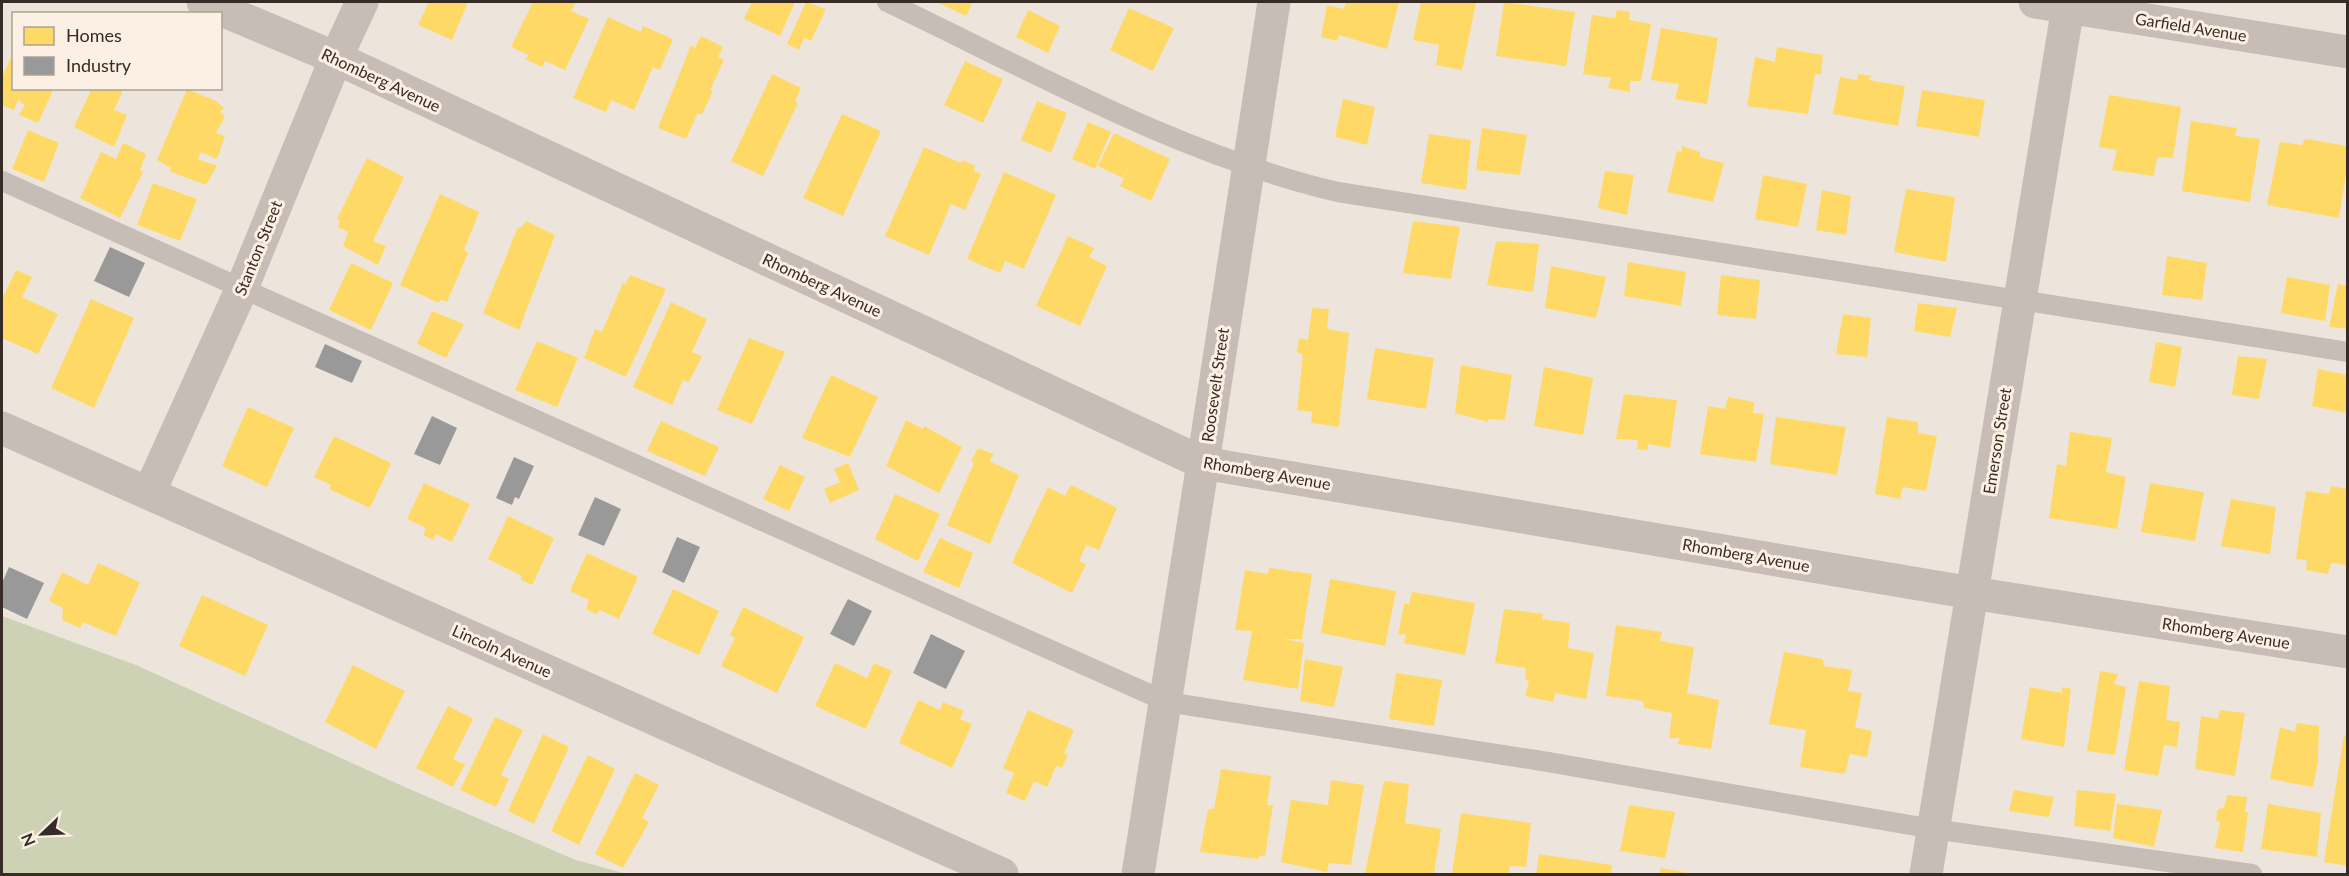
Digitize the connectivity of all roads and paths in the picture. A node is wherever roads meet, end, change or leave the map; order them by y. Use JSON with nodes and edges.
{"nodes":[{"id":1,"x":202,"y":2,"type":"edge"},
{"id":2,"x":362,"y":2,"type":"edge"},
{"id":3,"x":887,"y":2,"type":"edge"},
{"id":4,"x":1274,"y":2,"type":"edge"},
{"id":5,"x":2035,"y":2,"type":"edge"},
{"id":6,"x":2068,"y":7,"type":"junction"},
{"id":7,"x":2348,"y":52,"type":"edge"},
{"id":8,"x":336,"y":58,"type":"junction"},
{"id":9,"x":1247,"y":166,"type":"junction"},
{"id":10,"x":2,"y":181,"type":"edge"},
{"id":11,"x":242,"y":288,"type":"junction"},
{"id":12,"x":2020,"y":299,"type":"junction"},
{"id":13,"x":2348,"y":352,"type":"edge"},
{"id":14,"x":2,"y":428,"type":"edge"},
{"id":15,"x":1203,"y":464,"type":"junction"},
{"id":16,"x":149,"y":493,"type":"junction"},
{"id":17,"x":1972,"y":593,"type":"junction"},
{"id":18,"x":2348,"y":651,"type":"edge"},
{"id":19,"x":1167,"y":702,"type":"junction"},
{"id":20,"x":1933,"y":829,"type":"junction"},
{"id":21,"x":1002,"y":874,"type":"edge"},
{"id":22,"x":1138,"y":874,"type":"edge"},
{"id":23,"x":1926,"y":874,"type":"edge"},
{"id":24,"x":2252,"y":874,"type":"edge"}],
"edges":[{"from":1,"to":8,"type":"street","name":"Rhomberg Avenue"},
{"from":2,"to":8,"type":"street","name":"Stanton Street"},
{"from":3,"to":9,"type":"lane"},
{"from":4,"to":9,"type":"street","name":"Roosevelt Street"},
{"from":5,"to":6,"type":"street","name":"Garfield Avenue"},
{"from":6,"to":7,"type":"street","name":"Garfield Avenue"},
{"from":6,"to":12,"type":"street","name":"Emerson Street"},
{"from":8,"to":11,"type":"street","name":"Stanton Street"},
{"from":8,"to":15,"type":"street","name":"Rhomberg Avenue"},
{"from":9,"to":12,"type":"lane"},
{"from":9,"to":15,"type":"street","name":"Roosevelt Street"},
{"from":10,"to":11,"type":"lane"},
{"from":11,"to":16,"type":"street","name":"Stanton Street"},
{"from":11,"to":19,"type":"lane"},
{"from":12,"to":13,"type":"lane"},
{"from":12,"to":17,"type":"street","name":"Emerson Street"},
{"from":14,"to":16,"type":"street","name":"Lincoln Avenue"},
{"from":15,"to":17,"type":"street","name":"Rhomberg Avenue"},
{"from":15,"to":19,"type":"street","name":"Roosevelt Street"},
{"from":16,"to":21,"type":"street","name":"Lincoln Avenue"},
{"from":17,"to":18,"type":"street","name":"Rhomberg Avenue"},
{"from":17,"to":20,"type":"street","name":"Emerson Street"},
{"from":19,"to":20,"type":"lane"},
{"from":19,"to":22,"type":"street","name":"Roosevelt Street"},
{"from":20,"to":23,"type":"street","name":"Emerson Street"},
{"from":20,"to":24,"type":"lane"}]}
